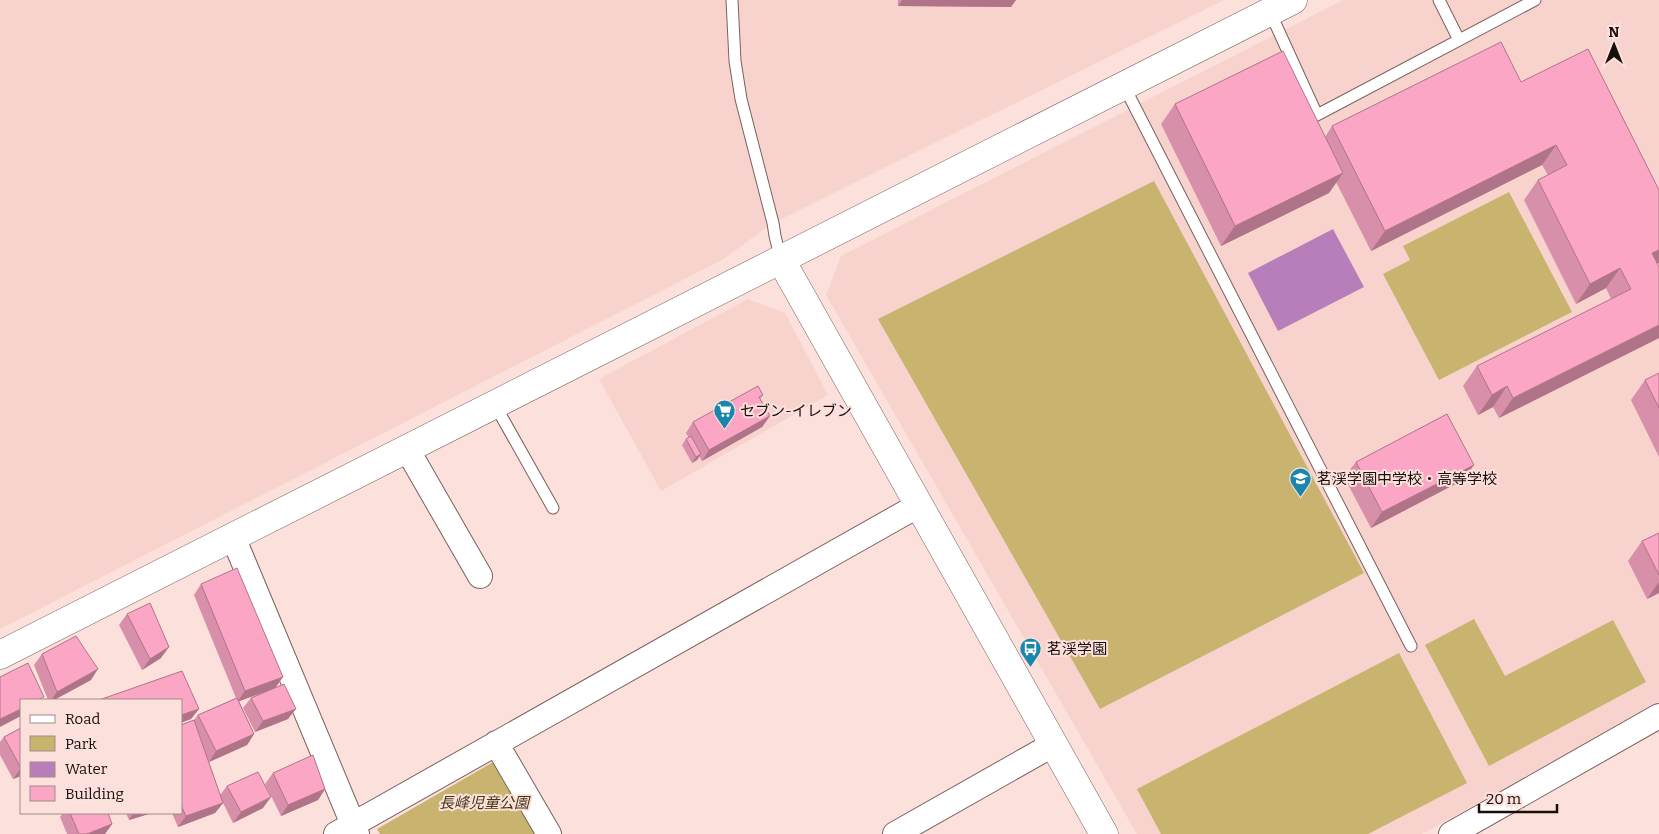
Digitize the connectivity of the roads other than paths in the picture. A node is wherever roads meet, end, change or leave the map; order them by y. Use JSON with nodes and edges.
{"nodes":[{"id":1,"x":732,"y":0,"type":"edge"},
{"id":2,"x":1439,"y":0,"type":"edge"},
{"id":3,"x":1535,"y":0,"type":"edge"},
{"id":4,"x":1282,"y":6,"type":"edge"},
{"id":5,"x":1459,"y":40,"type":"junction"},
{"id":6,"x":1124,"y":86,"type":"junction"},
{"id":7,"x":781,"y":260,"type":"junction"},
{"id":8,"x":494,"y":405,"type":"junction"},
{"id":9,"x":408,"y":449,"type":"junction"},
{"id":10,"x":919,"y":505,"type":"junction"},
{"id":11,"x":553,"y":508,"type":"dead end"},
{"id":12,"x":233,"y":537,"type":"junction"},
{"id":13,"x":480,"y":576,"type":"dead end"},
{"id":14,"x":1411,"y":646,"type":"dead end"},
{"id":15,"x":0,"y":656,"type":"edge"},
{"id":16,"x":1659,"y":716,"type":"edge"},
{"id":17,"x":496,"y":742,"type":"junction"},
{"id":18,"x":1054,"y":744,"type":"junction"},
{"id":19,"x":349,"y":831,"type":"edge"},
{"id":20,"x":549,"y":834,"type":"edge"},
{"id":21,"x":895,"y":834,"type":"edge"},
{"id":22,"x":1104,"y":834,"type":"edge"},
{"id":23,"x":1450,"y":834,"type":"edge"}],
"edges":[{"from":1,"to":7,"type":"lane"},
{"from":2,"to":5,"type":"lane"},
{"from":3,"to":5,"type":"lane"},
{"from":4,"to":5,"type":"lane"},
{"from":4,"to":6,"type":"street"},
{"from":6,"to":7,"type":"street"},
{"from":6,"to":14,"type":"lane"},
{"from":7,"to":8,"type":"street"},
{"from":7,"to":10,"type":"street"},
{"from":8,"to":9,"type":"street"},
{"from":8,"to":11,"type":"lane"},
{"from":9,"to":12,"type":"street"},
{"from":9,"to":13,"type":"street"},
{"from":10,"to":17,"type":"street"},
{"from":10,"to":18,"type":"street"},
{"from":12,"to":15,"type":"street"},
{"from":12,"to":19,"type":"street"},
{"from":16,"to":23,"type":"street"},
{"from":17,"to":19,"type":"street"},
{"from":17,"to":20,"type":"street"},
{"from":18,"to":21,"type":"street"},
{"from":18,"to":22,"type":"street"}]}
